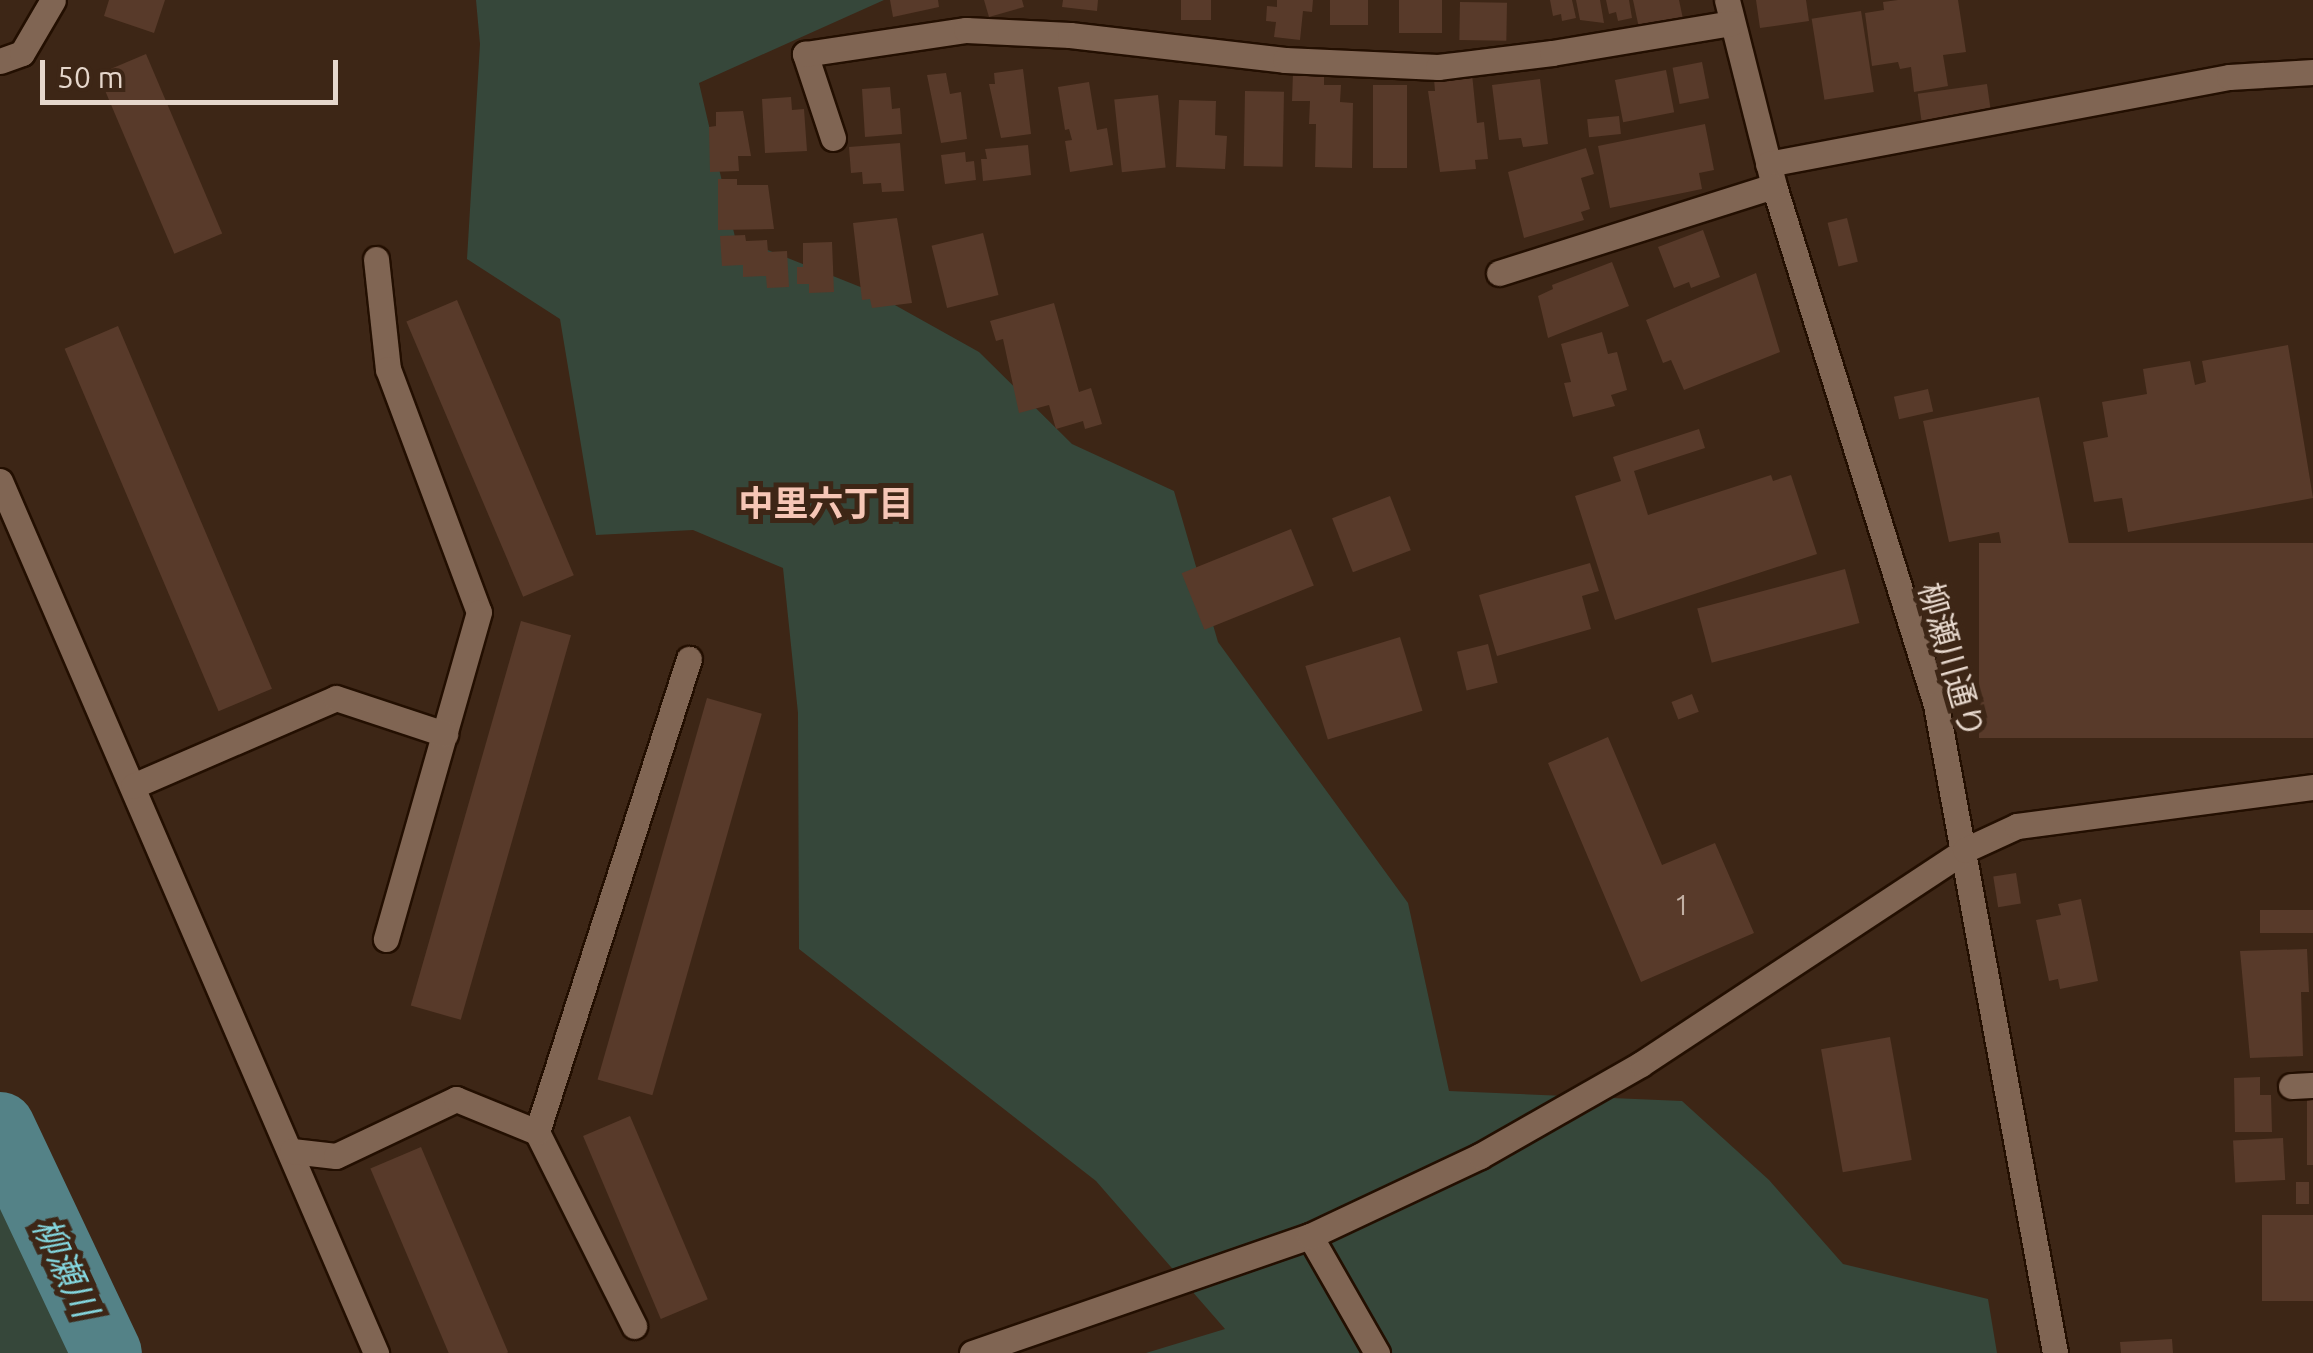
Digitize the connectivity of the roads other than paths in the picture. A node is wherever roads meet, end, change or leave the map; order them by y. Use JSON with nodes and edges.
{"nodes":[{"id":1,"x":53,"y":0,"type":"edge"},
{"id":2,"x":1730,"y":12,"type":"edge"},
{"id":3,"x":0,"y":61,"type":"edge"},
{"id":4,"x":2313,"y":72,"type":"edge"},
{"id":5,"x":832,"y":138,"type":"dead end"},
{"id":6,"x":1771,"y":175,"type":"junction"},
{"id":7,"x":376,"y":259,"type":"dead end"},
{"id":8,"x":1499,"y":273,"type":"dead end"},
{"id":9,"x":0,"y":481,"type":"edge"},
{"id":10,"x":690,"y":658,"type":"dead end"},
{"id":11,"x":444,"y":734,"type":"junction"},
{"id":12,"x":133,"y":786,"type":"junction"},
{"id":13,"x":2313,"y":787,"type":"edge"},
{"id":14,"x":1965,"y":850,"type":"junction"},
{"id":15,"x":386,"y":939,"type":"dead end"},
{"id":16,"x":537,"y":1132,"type":"junction"},
{"id":17,"x":292,"y":1151,"type":"junction"},
{"id":18,"x":1310,"y":1236,"type":"junction"},
{"id":19,"x":634,"y":1326,"type":"dead end"},
{"id":20,"x":376,"y":1353,"type":"edge"},
{"id":21,"x":972,"y":1353,"type":"edge"},
{"id":22,"x":1377,"y":1353,"type":"edge"},
{"id":23,"x":2055,"y":1353,"type":"edge"}],
"edges":[{"from":1,"to":3,"type":"street"},
{"from":2,"to":5,"type":"street"},
{"from":2,"to":6,"type":"street","name":"柳瀬川通り"},
{"from":4,"to":6,"type":"street"},
{"from":6,"to":8,"type":"street"},
{"from":6,"to":14,"type":"street","name":"柳瀬川通り"},
{"from":7,"to":11,"type":"street"},
{"from":9,"to":12,"type":"street"},
{"from":10,"to":16,"type":"street"},
{"from":11,"to":12,"type":"street"},
{"from":11,"to":15,"type":"street"},
{"from":12,"to":17,"type":"street"},
{"from":13,"to":14,"type":"street"},
{"from":14,"to":18,"type":"street"},
{"from":14,"to":23,"type":"street","name":"柳瀬川通り"},
{"from":16,"to":17,"type":"street"},
{"from":16,"to":19,"type":"street"},
{"from":17,"to":20,"type":"street"},
{"from":18,"to":21,"type":"street"},
{"from":18,"to":22,"type":"street"}]}
